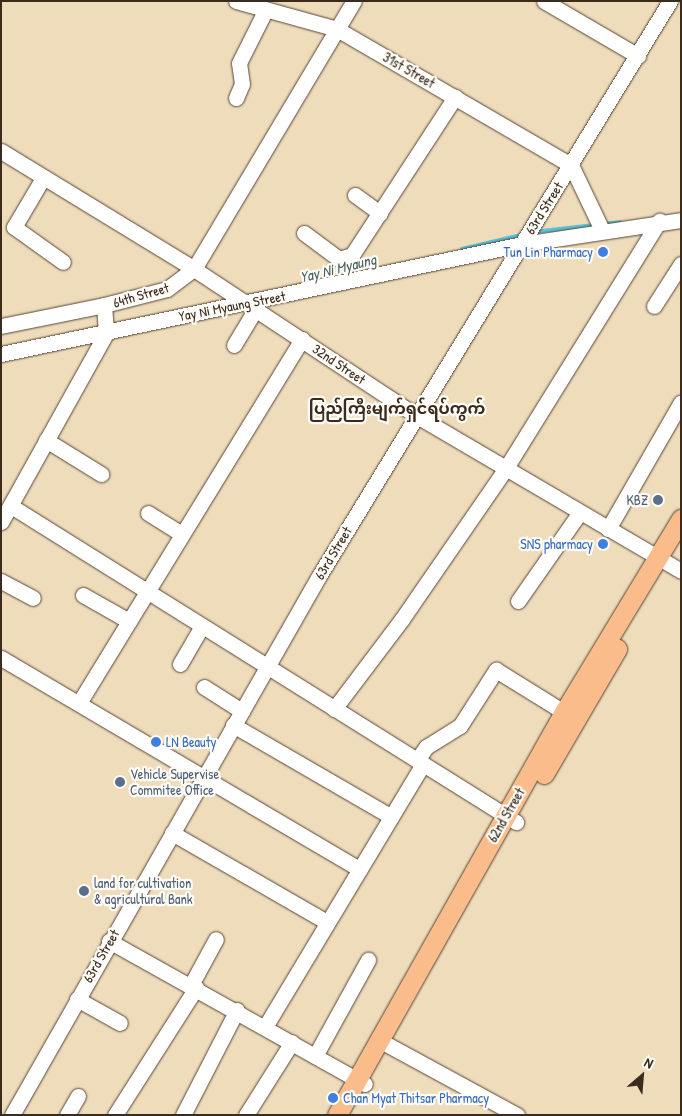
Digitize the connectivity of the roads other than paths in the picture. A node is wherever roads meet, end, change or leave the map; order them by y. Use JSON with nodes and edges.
{"nodes":[{"id":1,"x":236,"y":1,"type":"edge"},
{"id":2,"x":354,"y":1,"type":"edge"},
{"id":3,"x":544,"y":1,"type":"edge"},
{"id":4,"x":670,"y":1,"type":"edge"},
{"id":5,"x":266,"y":9,"type":"junction"},
{"id":6,"x":337,"y":29,"type":"junction"},
{"id":7,"x":638,"y":56,"type":"junction"},
{"id":8,"x":456,"y":97,"type":"junction"},
{"id":9,"x":236,"y":98,"type":"dead end"},
{"id":10,"x":1,"y":151,"type":"edge"},
{"id":11,"x":571,"y":164,"type":"junction"},
{"id":12,"x":43,"y":178,"type":"junction"},
{"id":13,"x":355,"y":195,"type":"dead end"},
{"id":14,"x":380,"y":213,"type":"junction"},
{"id":15,"x":681,"y":220,"type":"edge"},
{"id":16,"x":659,"y":221,"type":"junction"},
{"id":17,"x":601,"y":224,"type":"junction"},
{"id":18,"x":304,"y":233,"type":"dead end"},
{"id":19,"x":525,"y":237,"type":"junction"},
{"id":20,"x":63,"y":262,"type":"dead end"},
{"id":21,"x":681,"y":264,"type":"edge"},
{"id":22,"x":194,"y":270,"type":"junction"},
{"id":23,"x":242,"y":302,"type":"junction"},
{"id":24,"x":654,"y":306,"type":"dead end"},
{"id":25,"x":105,"y":319,"type":"junction"},
{"id":26,"x":1,"y":326,"type":"edge"},
{"id":27,"x":302,"y":339,"type":"junction"},
{"id":28,"x":234,"y":345,"type":"dead end"},
{"id":29,"x":5,"y":353,"type":"edge"},
{"id":30,"x":1,"y":366,"type":"edge"},
{"id":31,"x":681,"y":402,"type":"edge"},
{"id":32,"x":417,"y":416,"type":"junction"},
{"id":33,"x":46,"y":440,"type":"junction"},
{"id":34,"x":506,"y":468,"type":"junction"},
{"id":35,"x":101,"y":474,"type":"dead end"},
{"id":36,"x":10,"y":506,"type":"junction"},
{"id":37,"x":580,"y":512,"type":"junction"},
{"id":38,"x":148,"y":513,"type":"dead end"},
{"id":39,"x":681,"y":519,"type":"edge"},
{"id":40,"x":1,"y":522,"type":"edge"},
{"id":41,"x":608,"y":529,"type":"junction"},
{"id":42,"x":182,"y":534,"type":"junction"},
{"id":43,"x":681,"y":540,"type":"edge"},
{"id":44,"x":669,"y":564,"type":"edge"},
{"id":45,"x":1,"y":581,"type":"edge"},
{"id":46,"x":146,"y":591,"type":"junction"},
{"id":47,"x":84,"y":595,"type":"dead end"},
{"id":48,"x":33,"y":598,"type":"dead end"},
{"id":49,"x":518,"y":601,"type":"dead end"},
{"id":50,"x":128,"y":621,"type":"junction"},
{"id":51,"x":202,"y":626,"type":"junction"},
{"id":52,"x":1,"y":658,"type":"edge"},
{"id":53,"x":180,"y":664,"type":"dead end"},
{"id":54,"x":266,"y":668,"type":"junction"},
{"id":55,"x":204,"y":687,"type":"dead end"},
{"id":56,"x":79,"y":703,"type":"junction"},
{"id":57,"x":334,"y":709,"type":"junction"},
{"id":58,"x":242,"y":711,"type":"junction"},
{"id":59,"x":564,"y":712,"type":"junction"},
{"id":60,"x":233,"y":725,"type":"junction"},
{"id":61,"x":420,"y":762,"type":"junction"},
{"id":62,"x":203,"y":779,"type":"junction"},
{"id":63,"x":390,"y":816,"type":"junction"},
{"id":64,"x":511,"y":818,"type":"junction"},
{"id":65,"x":172,"y":833,"type":"junction"},
{"id":66,"x":359,"y":869,"type":"junction"},
{"id":67,"x":326,"y":922,"type":"junction"},
{"id":68,"x":216,"y":939,"type":"dead end"},
{"id":69,"x":110,"y":941,"type":"junction"},
{"id":70,"x":368,"y":960,"type":"dead end"},
{"id":71,"x":193,"y":986,"type":"junction"},
{"id":72,"x":77,"y":999,"type":"junction"},
{"id":73,"x":237,"y":1010,"type":"junction"},
{"id":74,"x":120,"y":1023,"type":"dead end"},
{"id":75,"x":265,"y":1027,"type":"junction"},
{"id":76,"x":292,"y":1042,"type":"junction"},
{"id":77,"x":388,"y":1045,"type":"junction"},
{"id":78,"x":316,"y":1056,"type":"junction"},
{"id":79,"x":361,"y":1082,"type":"junction"},
{"id":80,"x":78,"y":1096,"type":"dead end"},
{"id":81,"x":12,"y":1115,"type":"edge"},
{"id":82,"x":67,"y":1115,"type":"edge"},
{"id":83,"x":115,"y":1115,"type":"edge"},
{"id":84,"x":183,"y":1115,"type":"edge"},
{"id":85,"x":246,"y":1115,"type":"edge"},
{"id":86,"x":336,"y":1115,"type":"edge"},
{"id":87,"x":348,"y":1115,"type":"edge"},
{"id":88,"x":517,"y":1115,"type":"edge"}],
"edges":[{"from":1,"to":5,"type":"street","name":"31st Street"},
{"from":2,"to":6,"type":"street","name":"64th Street"},
{"from":3,"to":7,"type":"street"},
{"from":4,"to":7,"type":"street","name":"63rd Street"},
{"from":5,"to":6,"type":"street","name":"31st Street"},
{"from":5,"to":9,"type":"street"},
{"from":6,"to":8,"type":"street","name":"31st Street"},
{"from":6,"to":22,"type":"street","name":"64th Street"},
{"from":7,"to":11,"type":"street","name":"63rd Street"},
{"from":8,"to":11,"type":"street","name":"31st Street"},
{"from":8,"to":14,"type":"street"},
{"from":10,"to":12,"type":"street","name":"32nd Street"},
{"from":11,"to":17,"type":"street"},
{"from":11,"to":19,"type":"street","name":"63rd Street"},
{"from":12,"to":20,"type":"street"},
{"from":12,"to":22,"type":"street","name":"32nd Street"},
{"from":13,"to":14,"type":"street"},
{"from":14,"to":18,"type":"street"},
{"from":15,"to":16,"type":"street","name":"Yay Ni Myaung Street"},
{"from":16,"to":17,"type":"street","name":"Yay Ni Myaung Street"},
{"from":16,"to":34,"type":"street"},
{"from":17,"to":19,"type":"street","name":"Yay Ni Myaung Street"},
{"from":19,"to":23,"type":"street","name":"Yay Ni Myaung Street"},
{"from":19,"to":32,"type":"street","name":"63rd Street"},
{"from":21,"to":24,"type":"street"},
{"from":22,"to":23,"type":"street","name":"32nd Street"},
{"from":22,"to":25,"type":"street","name":"64th Street"},
{"from":23,"to":25,"type":"street","name":"Yay Ni Myaung Street"},
{"from":23,"to":27,"type":"street","name":"32nd Street"},
{"from":23,"to":28,"type":"street"},
{"from":25,"to":26,"type":"street"},
{"from":25,"to":29,"type":"street","name":"Yay Ni Myaung Street"},
{"from":25,"to":33,"type":"street"},
{"from":27,"to":32,"type":"street","name":"32nd Street"},
{"from":27,"to":42,"type":"street"},
{"from":29,"to":30,"type":"street"},
{"from":31,"to":41,"type":"street"},
{"from":32,"to":34,"type":"street","name":"32nd Street"},
{"from":32,"to":54,"type":"street","name":"63rd Street"},
{"from":33,"to":35,"type":"street"},
{"from":33,"to":36,"type":"street"},
{"from":34,"to":37,"type":"street","name":"32nd Street"},
{"from":34,"to":57,"type":"street"},
{"from":36,"to":40,"type":"street"},
{"from":36,"to":46,"type":"street"},
{"from":37,"to":41,"type":"street","name":"32nd Street"},
{"from":37,"to":49,"type":"street"},
{"from":38,"to":42,"type":"street"},
{"from":39,"to":44,"type":"main road","name":"62nd Street"},
{"from":41,"to":44,"type":"street","name":"32nd Street"},
{"from":42,"to":46,"type":"street"},
{"from":43,"to":44,"type":"main road","name":"62nd Street"},
{"from":44,"to":59,"type":"main road","name":"62nd Street"},
{"from":44,"to":64,"type":"main road","name":"62nd Street"},
{"from":45,"to":48,"type":"street"},
{"from":46,"to":50,"type":"street"},
{"from":46,"to":51,"type":"street"},
{"from":47,"to":50,"type":"street"},
{"from":50,"to":56,"type":"street"},
{"from":51,"to":53,"type":"street"},
{"from":51,"to":54,"type":"street"},
{"from":52,"to":56,"type":"street"},
{"from":54,"to":57,"type":"street"},
{"from":54,"to":58,"type":"street","name":"63rd Street"},
{"from":55,"to":58,"type":"street"},
{"from":56,"to":62,"type":"street"},
{"from":57,"to":61,"type":"street"},
{"from":58,"to":60,"type":"street","name":"63rd Street"},
{"from":59,"to":61,"type":"street"},
{"from":59,"to":64,"type":"main road","name":"62nd Street"},
{"from":60,"to":62,"type":"street","name":"63rd Street"},
{"from":60,"to":63,"type":"street"},
{"from":61,"to":63,"type":"street"},
{"from":61,"to":64,"type":"street"},
{"from":62,"to":65,"type":"street","name":"63rd Street"},
{"from":62,"to":66,"type":"street"},
{"from":63,"to":66,"type":"street"},
{"from":64,"to":77,"type":"main road","name":"62nd Street"},
{"from":64,"to":79,"type":"main road","name":"62nd Street"},
{"from":65,"to":67,"type":"street"},
{"from":65,"to":69,"type":"street","name":"63rd Street"},
{"from":66,"to":67,"type":"street"},
{"from":67,"to":75,"type":"street"},
{"from":68,"to":71,"type":"street"},
{"from":69,"to":71,"type":"street"},
{"from":69,"to":72,"type":"street","name":"63rd Street"},
{"from":70,"to":78,"type":"street"},
{"from":71,"to":73,"type":"street"},
{"from":71,"to":83,"type":"street"},
{"from":72,"to":74,"type":"street"},
{"from":72,"to":81,"type":"street","name":"63rd Street"},
{"from":73,"to":75,"type":"street"},
{"from":73,"to":84,"type":"street"},
{"from":75,"to":76,"type":"street"},
{"from":76,"to":78,"type":"street"},
{"from":76,"to":85,"type":"street"},
{"from":77,"to":79,"type":"main road","name":"62nd Street"},
{"from":77,"to":88,"type":"street"},
{"from":78,"to":79,"type":"street"},
{"from":79,"to":86,"type":"main road","name":"62nd Street"},
{"from":79,"to":87,"type":"main road","name":"62nd Street"},
{"from":80,"to":82,"type":"street"}]}
